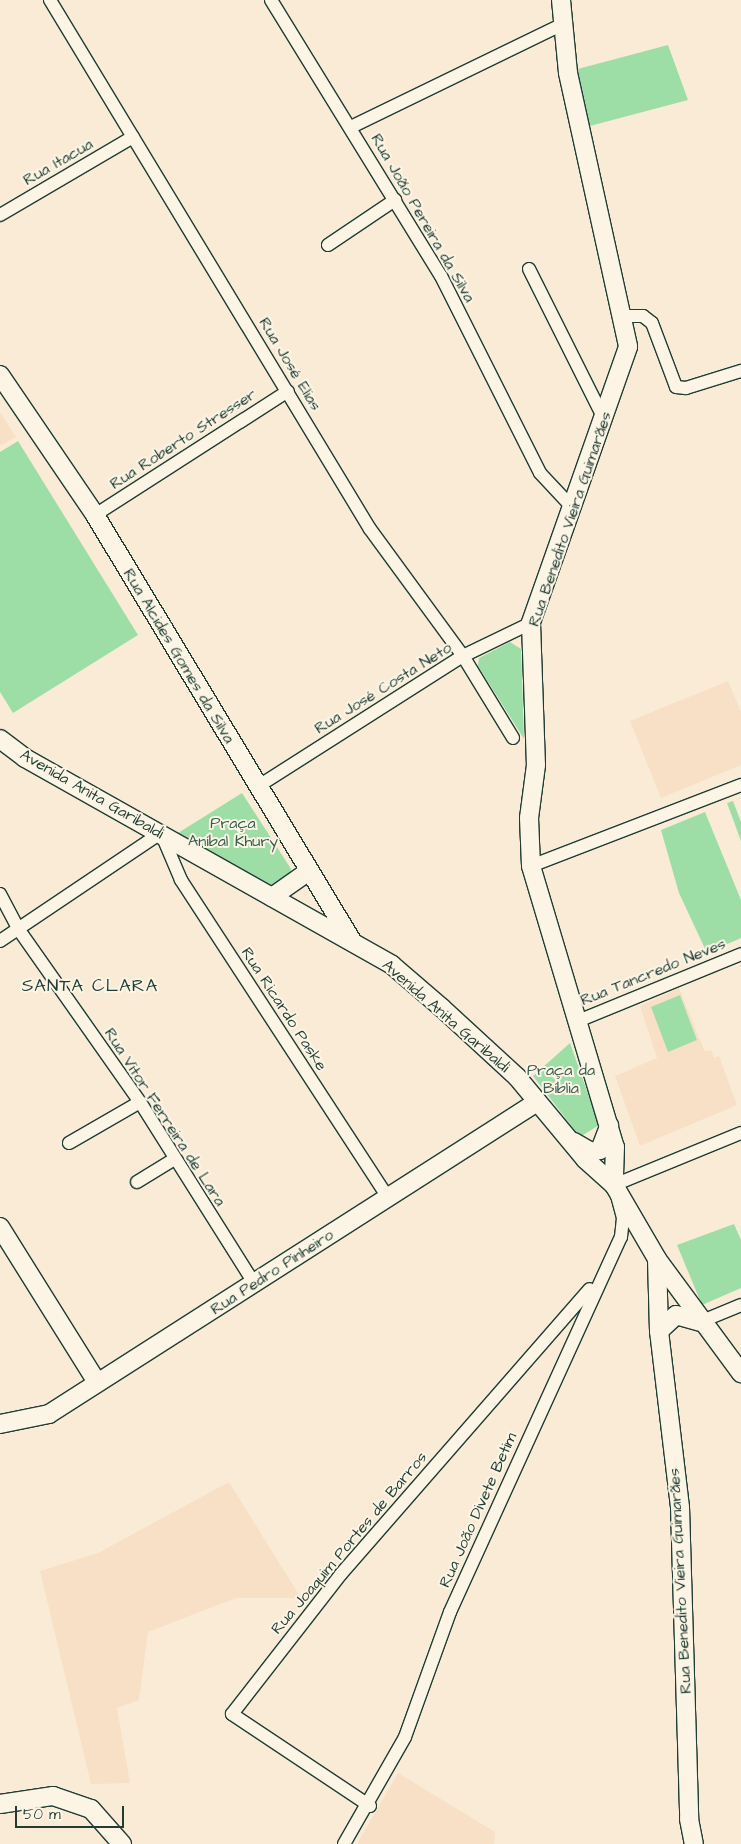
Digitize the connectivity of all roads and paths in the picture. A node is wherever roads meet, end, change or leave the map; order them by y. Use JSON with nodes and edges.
{"nodes":[{"id":1,"x":50,"y":0,"type":"edge"},
{"id":2,"x":271,"y":0,"type":"edge"},
{"id":3,"x":561,"y":0,"type":"edge"},
{"id":4,"x":563,"y":24,"type":"junction"},
{"id":5,"x":351,"y":127,"type":"junction"},
{"id":6,"x":133,"y":137,"type":"junction"},
{"id":7,"x":395,"y":200,"type":"junction"},
{"id":8,"x":0,"y":215,"type":"edge"},
{"id":9,"x":328,"y":245,"type":"dead end"},
{"id":10,"x":529,"y":269,"type":"dead end"},
{"id":11,"x":624,"y":316,"type":"junction"},
{"id":12,"x":741,"y":370,"type":"edge"},
{"id":13,"x":0,"y":375,"type":"edge"},
{"id":14,"x":288,"y":391,"type":"junction"},
{"id":15,"x":603,"y":417,"type":"junction"},
{"id":16,"x":571,"y":506,"type":"junction"},
{"id":17,"x":95,"y":515,"type":"junction"},
{"id":18,"x":530,"y":623,"type":"junction"},
{"id":19,"x":463,"y":656,"type":"junction"},
{"id":20,"x":513,"y":738,"type":"dead end"},
{"id":21,"x":0,"y":739,"type":"edge"},
{"id":22,"x":741,"y":784,"type":"edge"},
{"id":23,"x":257,"y":787,"type":"junction"},
{"id":24,"x":161,"y":833,"type":"junction"},
{"id":25,"x":531,"y":866,"type":"junction"},
{"id":26,"x":309,"y":871,"type":"junction"},
{"id":27,"x":0,"y":894,"type":"edge"},
{"id":28,"x":272,"y":897,"type":"junction"},
{"id":29,"x":19,"y":930,"type":"junction"},
{"id":30,"x":0,"y":941,"type":"edge"},
{"id":31,"x":352,"y":942,"type":"junction"},
{"id":32,"x":741,"y":954,"type":"edge"},
{"id":33,"x":578,"y":1021,"type":"junction"},
{"id":34,"x":140,"y":1102,"type":"junction"},
{"id":35,"x":537,"y":1102,"type":"junction"},
{"id":36,"x":609,"y":1125,"type":"junction"},
{"id":37,"x":741,"y":1133,"type":"edge"},
{"id":38,"x":573,"y":1141,"type":"junction"},
{"id":39,"x":69,"y":1143,"type":"dead end"},
{"id":40,"x":173,"y":1160,"type":"junction"},
{"id":41,"x":137,"y":1182,"type":"dead end"},
{"id":42,"x":614,"y":1185,"type":"junction"},
{"id":43,"x":388,"y":1198,"type":"junction"},
{"id":44,"x":0,"y":1227,"type":"edge"},
{"id":45,"x":657,"y":1259,"type":"junction"},
{"id":46,"x":604,"y":1271,"type":"junction"},
{"id":47,"x":254,"y":1283,"type":"junction"},
{"id":48,"x":741,"y":1306,"type":"edge"},
{"id":49,"x":700,"y":1322,"type":"junction"},
{"id":50,"x":659,"y":1331,"type":"junction"},
{"id":51,"x":741,"y":1373,"type":"edge"},
{"id":52,"x":97,"y":1382,"type":"junction"},
{"id":53,"x":0,"y":1424,"type":"edge"},
{"id":54,"x":0,"y":1804,"type":"edge"},
{"id":55,"x":370,"y":1806,"type":"junction"},
{"id":56,"x":122,"y":1844,"type":"edge"},
{"id":57,"x":344,"y":1844,"type":"edge"},
{"id":58,"x":694,"y":1844,"type":"edge"}],
"edges":[{"from":1,"to":6,"type":"street","name":"Rua José Elias"},
{"from":2,"to":5,"type":"street","name":"Rua João Pereira da Silva"},
{"from":3,"to":4,"type":"street","name":"Rua Benedito Vieira Guimarães"},
{"from":4,"to":5,"type":"street"},
{"from":4,"to":11,"type":"street","name":"Rua Benedito Vieira Guimarães"},
{"from":5,"to":7,"type":"street","name":"Rua João Pereira da Silva"},
{"from":6,"to":8,"type":"street","name":"Rua Itacua"},
{"from":6,"to":14,"type":"street","name":"Rua José Elias"},
{"from":7,"to":9,"type":"street"},
{"from":7,"to":16,"type":"street","name":"Rua João Pereira da Silva"},
{"from":10,"to":15,"type":"street"},
{"from":11,"to":12,"type":"street"},
{"from":11,"to":15,"type":"street","name":"Rua Benedito Vieira Guimarães"},
{"from":13,"to":17,"type":"street","name":"Rua Alcides Gomes da Silva"},
{"from":14,"to":17,"type":"street","name":"Rua Roberto Stresser"},
{"from":14,"to":19,"type":"street","name":"Rua José Elias"},
{"from":15,"to":16,"type":"street","name":"Rua Benedito Vieira Guimarães"},
{"from":16,"to":18,"type":"street","name":"Rua Benedito Vieira Guimarães"},
{"from":17,"to":23,"type":"street","name":"Rua Alcides Gomes da Silva"},
{"from":18,"to":19,"type":"street","name":"Rua José Costa Neto"},
{"from":18,"to":25,"type":"street","name":"Rua Benedito Vieira Guimarães"},
{"from":19,"to":20,"type":"street","name":"Rua José Elias"},
{"from":19,"to":23,"type":"street","name":"Rua José Costa Neto"},
{"from":21,"to":24,"type":"street","name":"Avenida Anita Garibaldi"},
{"from":22,"to":25,"type":"street"},
{"from":23,"to":26,"type":"street","name":"Rua Alcides Gomes da Silva"},
{"from":24,"to":28,"type":"street","name":"Avenida Anita Garibaldi"},
{"from":24,"to":29,"type":"street"},
{"from":24,"to":43,"type":"street","name":"Rua Ricardo Paske"},
{"from":25,"to":33,"type":"street","name":"Rua Benedito Vieira Guimarães"},
{"from":26,"to":28,"type":"street"},
{"from":26,"to":31,"type":"street","name":"Rua Alcides Gomes da Silva"},
{"from":27,"to":29,"type":"street","name":"Rua Vitor Ferreira de Lara"},
{"from":28,"to":31,"type":"street","name":"Avenida Anita Garibaldi"},
{"from":29,"to":30,"type":"street"},
{"from":29,"to":34,"type":"street","name":"Rua Vitor Ferreira de Lara"},
{"from":31,"to":35,"type":"street","name":"Avenida Anita Garibaldi"},
{"from":32,"to":33,"type":"street","name":"Rua Tancredo Neves"},
{"from":33,"to":36,"type":"street","name":"Rua Benedito Vieira Guimarães"},
{"from":34,"to":39,"type":"street"},
{"from":34,"to":40,"type":"street","name":"Rua Vitor Ferreira de Lara"},
{"from":35,"to":38,"type":"street","name":"Avenida Anita Garibaldi"},
{"from":35,"to":43,"type":"street","name":"Rua Pedro Pinheiro"},
{"from":36,"to":38,"type":"street"},
{"from":36,"to":42,"type":"street","name":"Rua Benedito Vieira Guimarães"},
{"from":37,"to":42,"type":"street"},
{"from":38,"to":42,"type":"street","name":"Avenida Anita Garibaldi"},
{"from":40,"to":41,"type":"street"},
{"from":40,"to":47,"type":"street","name":"Rua Vitor Ferreira de Lara"},
{"from":42,"to":45,"type":"street","name":"Avenida Anita Garibaldi"},
{"from":42,"to":46,"type":"street","name":"Rua João Divete Betim"},
{"from":43,"to":47,"type":"street","name":"Rua Pedro Pinheiro"},
{"from":44,"to":52,"type":"street"},
{"from":45,"to":49,"type":"street","name":"Avenida Anita Garibaldi"},
{"from":45,"to":50,"type":"street","name":"Rua Benedito Vieira Guimarães"},
{"from":46,"to":55,"type":"street","name":"Rua João Divete Betim"},
{"from":46,"to":55,"type":"street","name":"Rua Joaquim Portes de Barros"},
{"from":47,"to":52,"type":"street","name":"Rua Pedro Pinheiro"},
{"from":48,"to":49,"type":"street"},
{"from":49,"to":50,"type":"street"},
{"from":49,"to":51,"type":"street","name":"Avenida Anita Garibaldi"},
{"from":50,"to":58,"type":"street","name":"Rua Benedito Vieira Guimarães"},
{"from":52,"to":53,"type":"street","name":"Rua Pedro Pinheiro"},
{"from":54,"to":56,"type":"street"},
{"from":55,"to":57,"type":"street","name":"Rua João Divete Betim"}]}
